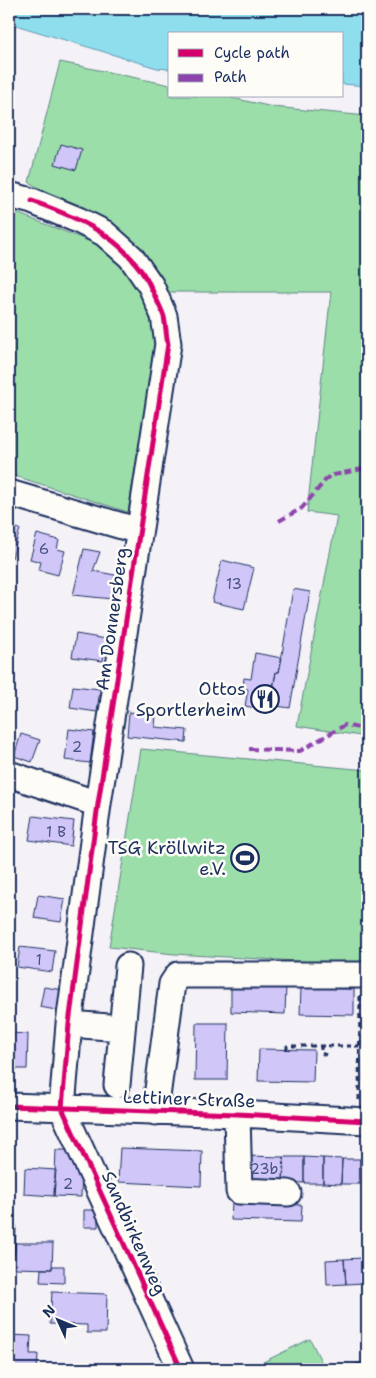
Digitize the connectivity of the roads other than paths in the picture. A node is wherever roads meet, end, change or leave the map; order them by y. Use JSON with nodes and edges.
{"nodes":[{"id":1,"x":20,"y":198,"type":"edge"},
{"id":2,"x":9,"y":493,"type":"edge"},
{"id":3,"x":139,"y":531,"type":"junction"},
{"id":4,"x":9,"y":774,"type":"edge"},
{"id":5,"x":98,"y":804,"type":"junction"},
{"id":6,"x":128,"y":966,"type":"dead end"},
{"id":7,"x":364,"y":975,"type":"edge"},
{"id":8,"x":69,"y":1024,"type":"junction"},
{"id":9,"x":122,"y":1028,"type":"junction"},
{"id":10,"x":117,"y":1085,"type":"dead end"},
{"id":11,"x":9,"y":1106,"type":"edge"},
{"id":12,"x":62,"y":1108,"type":"junction"},
{"id":13,"x":155,"y":1112,"type":"junction"},
{"id":14,"x":237,"y":1114,"type":"junction"},
{"id":15,"x":363,"y":1121,"type":"edge"},
{"id":16,"x":288,"y":1193,"type":"dead end"},
{"id":17,"x":180,"y":1369,"type":"edge"}],
"edges":[{"from":1,"to":3,"type":"street","name":"Am Donnersberg"},
{"from":2,"to":3,"type":"street","name":"Am Donnersberg"},
{"from":3,"to":5,"type":"street","name":"Am Donnersberg"},
{"from":4,"to":5,"type":"street"},
{"from":5,"to":8,"type":"street","name":"Am Donnersberg"},
{"from":6,"to":9,"type":"street"},
{"from":7,"to":13,"type":"street","name":"Lettiner Straße"},
{"from":8,"to":9,"type":"street"},
{"from":8,"to":12,"type":"street","name":"Am Donnersberg"},
{"from":9,"to":10,"type":"street"},
{"from":11,"to":12,"type":"street","name":"Lettiner Straße"},
{"from":12,"to":13,"type":"street","name":"Lettiner Straße"},
{"from":12,"to":17,"type":"street","name":"Sandbirkenweg"},
{"from":13,"to":14,"type":"street","name":"Lettiner Straße"},
{"from":14,"to":15,"type":"street","name":"Lettiner Straße"},
{"from":14,"to":16,"type":"street"}]}
